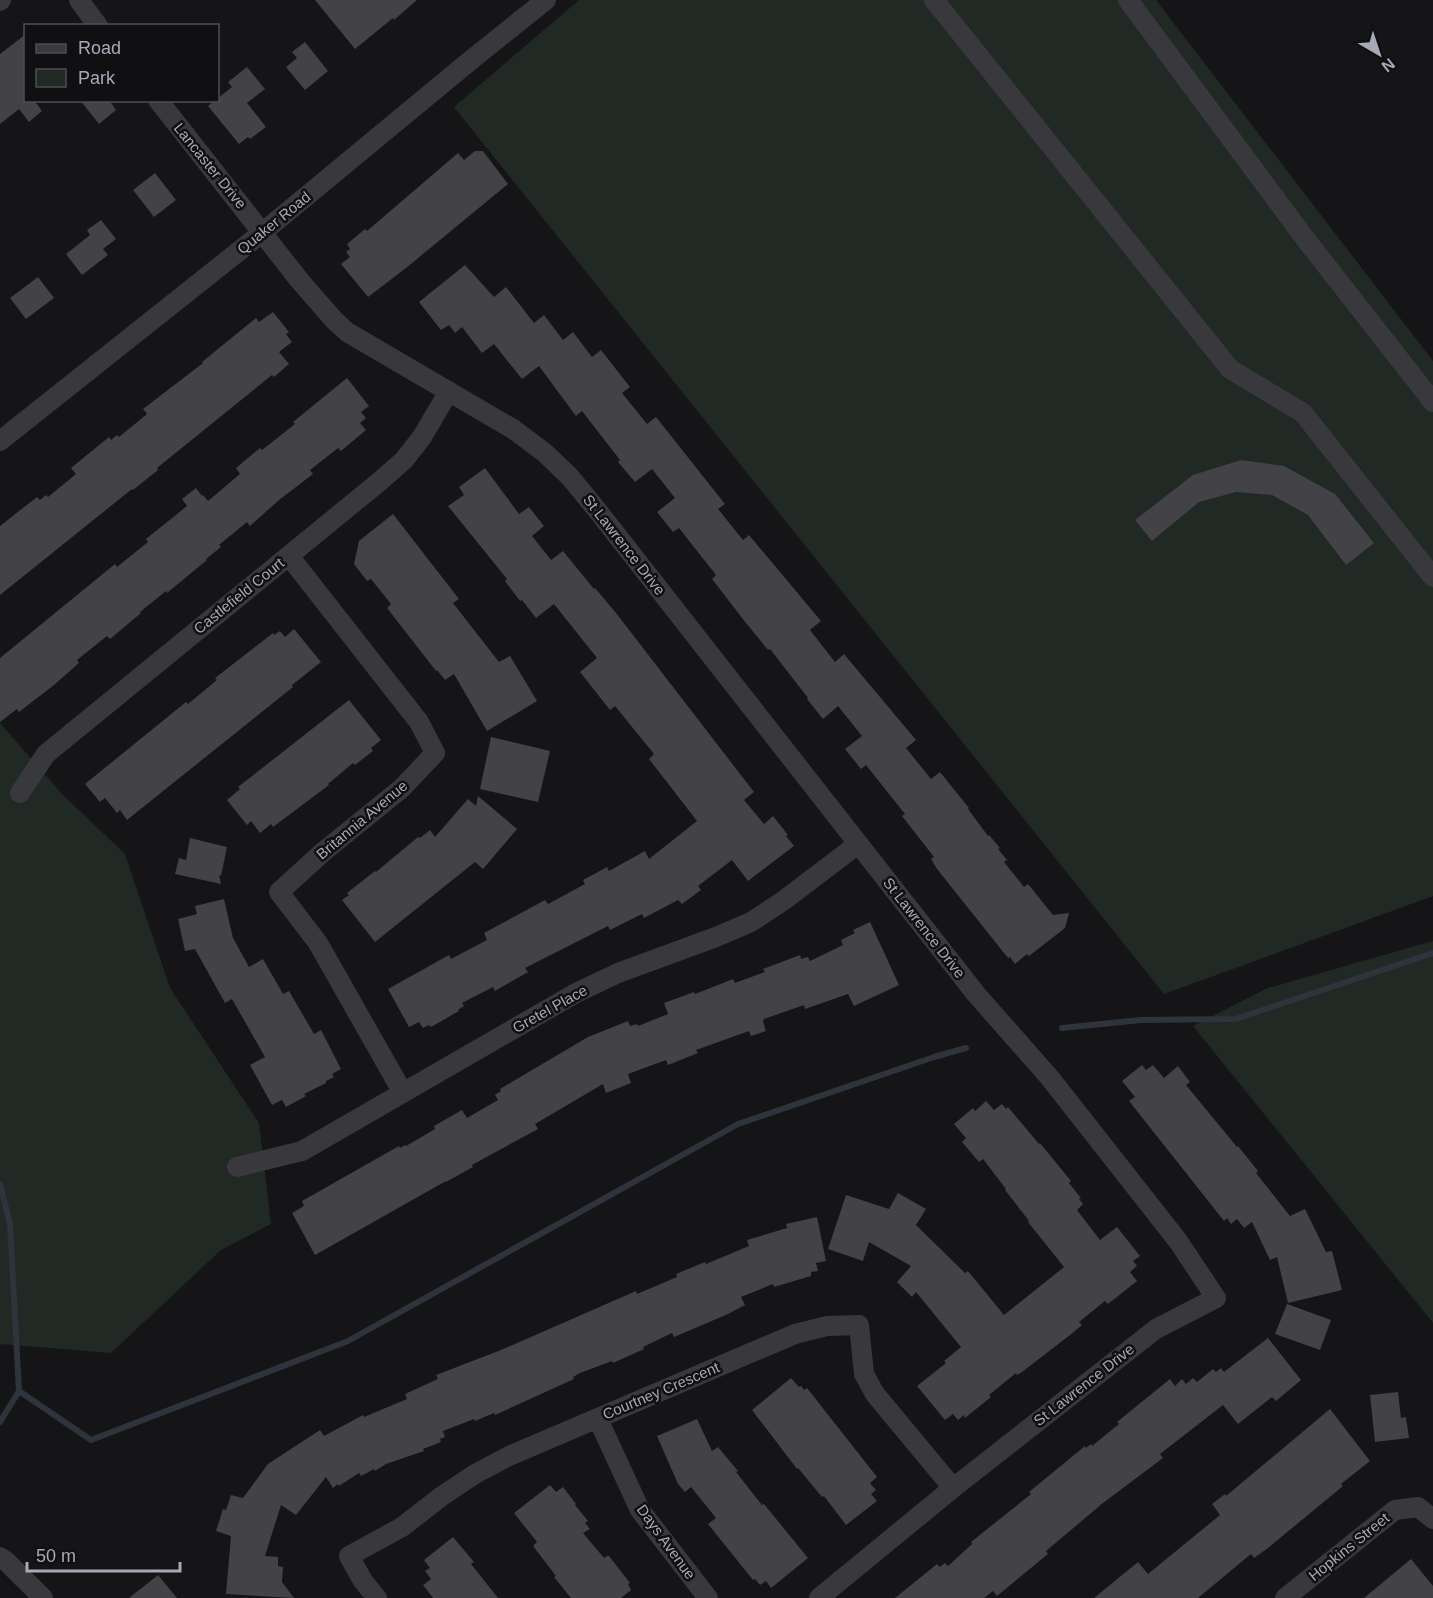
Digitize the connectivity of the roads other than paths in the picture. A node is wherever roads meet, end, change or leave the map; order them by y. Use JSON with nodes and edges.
{"nodes":[{"id":1,"x":79,"y":0,"type":"edge"},
{"id":2,"x":546,"y":0,"type":"edge"},
{"id":3,"x":934,"y":0,"type":"edge"},
{"id":4,"x":1128,"y":0,"type":"edge"},
{"id":5,"x":97,"y":24,"type":"edge"},
{"id":6,"x":160,"y":102,"type":"edge"},
{"id":7,"x":263,"y":232,"type":"junction"},
{"id":8,"x":449,"y":391,"type":"junction"},
{"id":9,"x":1433,"y":402,"type":"edge"},
{"id":10,"x":0,"y":441,"type":"edge"},
{"id":11,"x":288,"y":556,"type":"junction"},
{"id":12,"x":1433,"y":577,"type":"edge"},
{"id":13,"x":20,"y":793,"type":"dead end"},
{"id":14,"x":858,"y":844,"type":"junction"},
{"id":15,"x":403,"y":1093,"type":"junction"},
{"id":16,"x":237,"y":1167,"type":"dead end"},
{"id":17,"x":598,"y":1419,"type":"junction"},
{"id":18,"x":953,"y":1488,"type":"junction"},
{"id":19,"x":1425,"y":1513,"type":"edge"},
{"id":20,"x":0,"y":1557,"type":"edge"},
{"id":21,"x":43,"y":1598,"type":"edge"},
{"id":22,"x":377,"y":1598,"type":"edge"},
{"id":23,"x":708,"y":1598,"type":"edge"},
{"id":24,"x":819,"y":1598,"type":"edge"},
{"id":25,"x":1285,"y":1598,"type":"edge"}],
"edges":[{"from":1,"to":5,"type":"street"},
{"from":2,"to":7,"type":"street","name":"Quaker Road"},
{"from":3,"to":12,"type":"street"},
{"from":4,"to":9,"type":"street"},
{"from":6,"to":7,"type":"street","name":"Lancaster Drive"},
{"from":7,"to":8,"type":"street","name":"St Lawrence Drive"},
{"from":7,"to":10,"type":"street","name":"Quaker Road"},
{"from":8,"to":11,"type":"street","name":"Castlefield Court"},
{"from":8,"to":14,"type":"street","name":"St Lawrence Drive"},
{"from":11,"to":13,"type":"street","name":"Castlefield Court"},
{"from":11,"to":15,"type":"street","name":"Britannia Avenue"},
{"from":14,"to":15,"type":"street","name":"Gretel Place"},
{"from":14,"to":18,"type":"street","name":"St Lawrence Drive"},
{"from":15,"to":16,"type":"street","name":"Gretel Place"},
{"from":17,"to":18,"type":"street","name":"Courtney Crescent"},
{"from":17,"to":22,"type":"street","name":"Courtney Crescent"},
{"from":17,"to":23,"type":"street","name":"Days Avenue"},
{"from":18,"to":24,"type":"street","name":"St Lawrence Drive"},
{"from":19,"to":25,"type":"street","name":"Hopkins Street"},
{"from":20,"to":21,"type":"street"}]}
